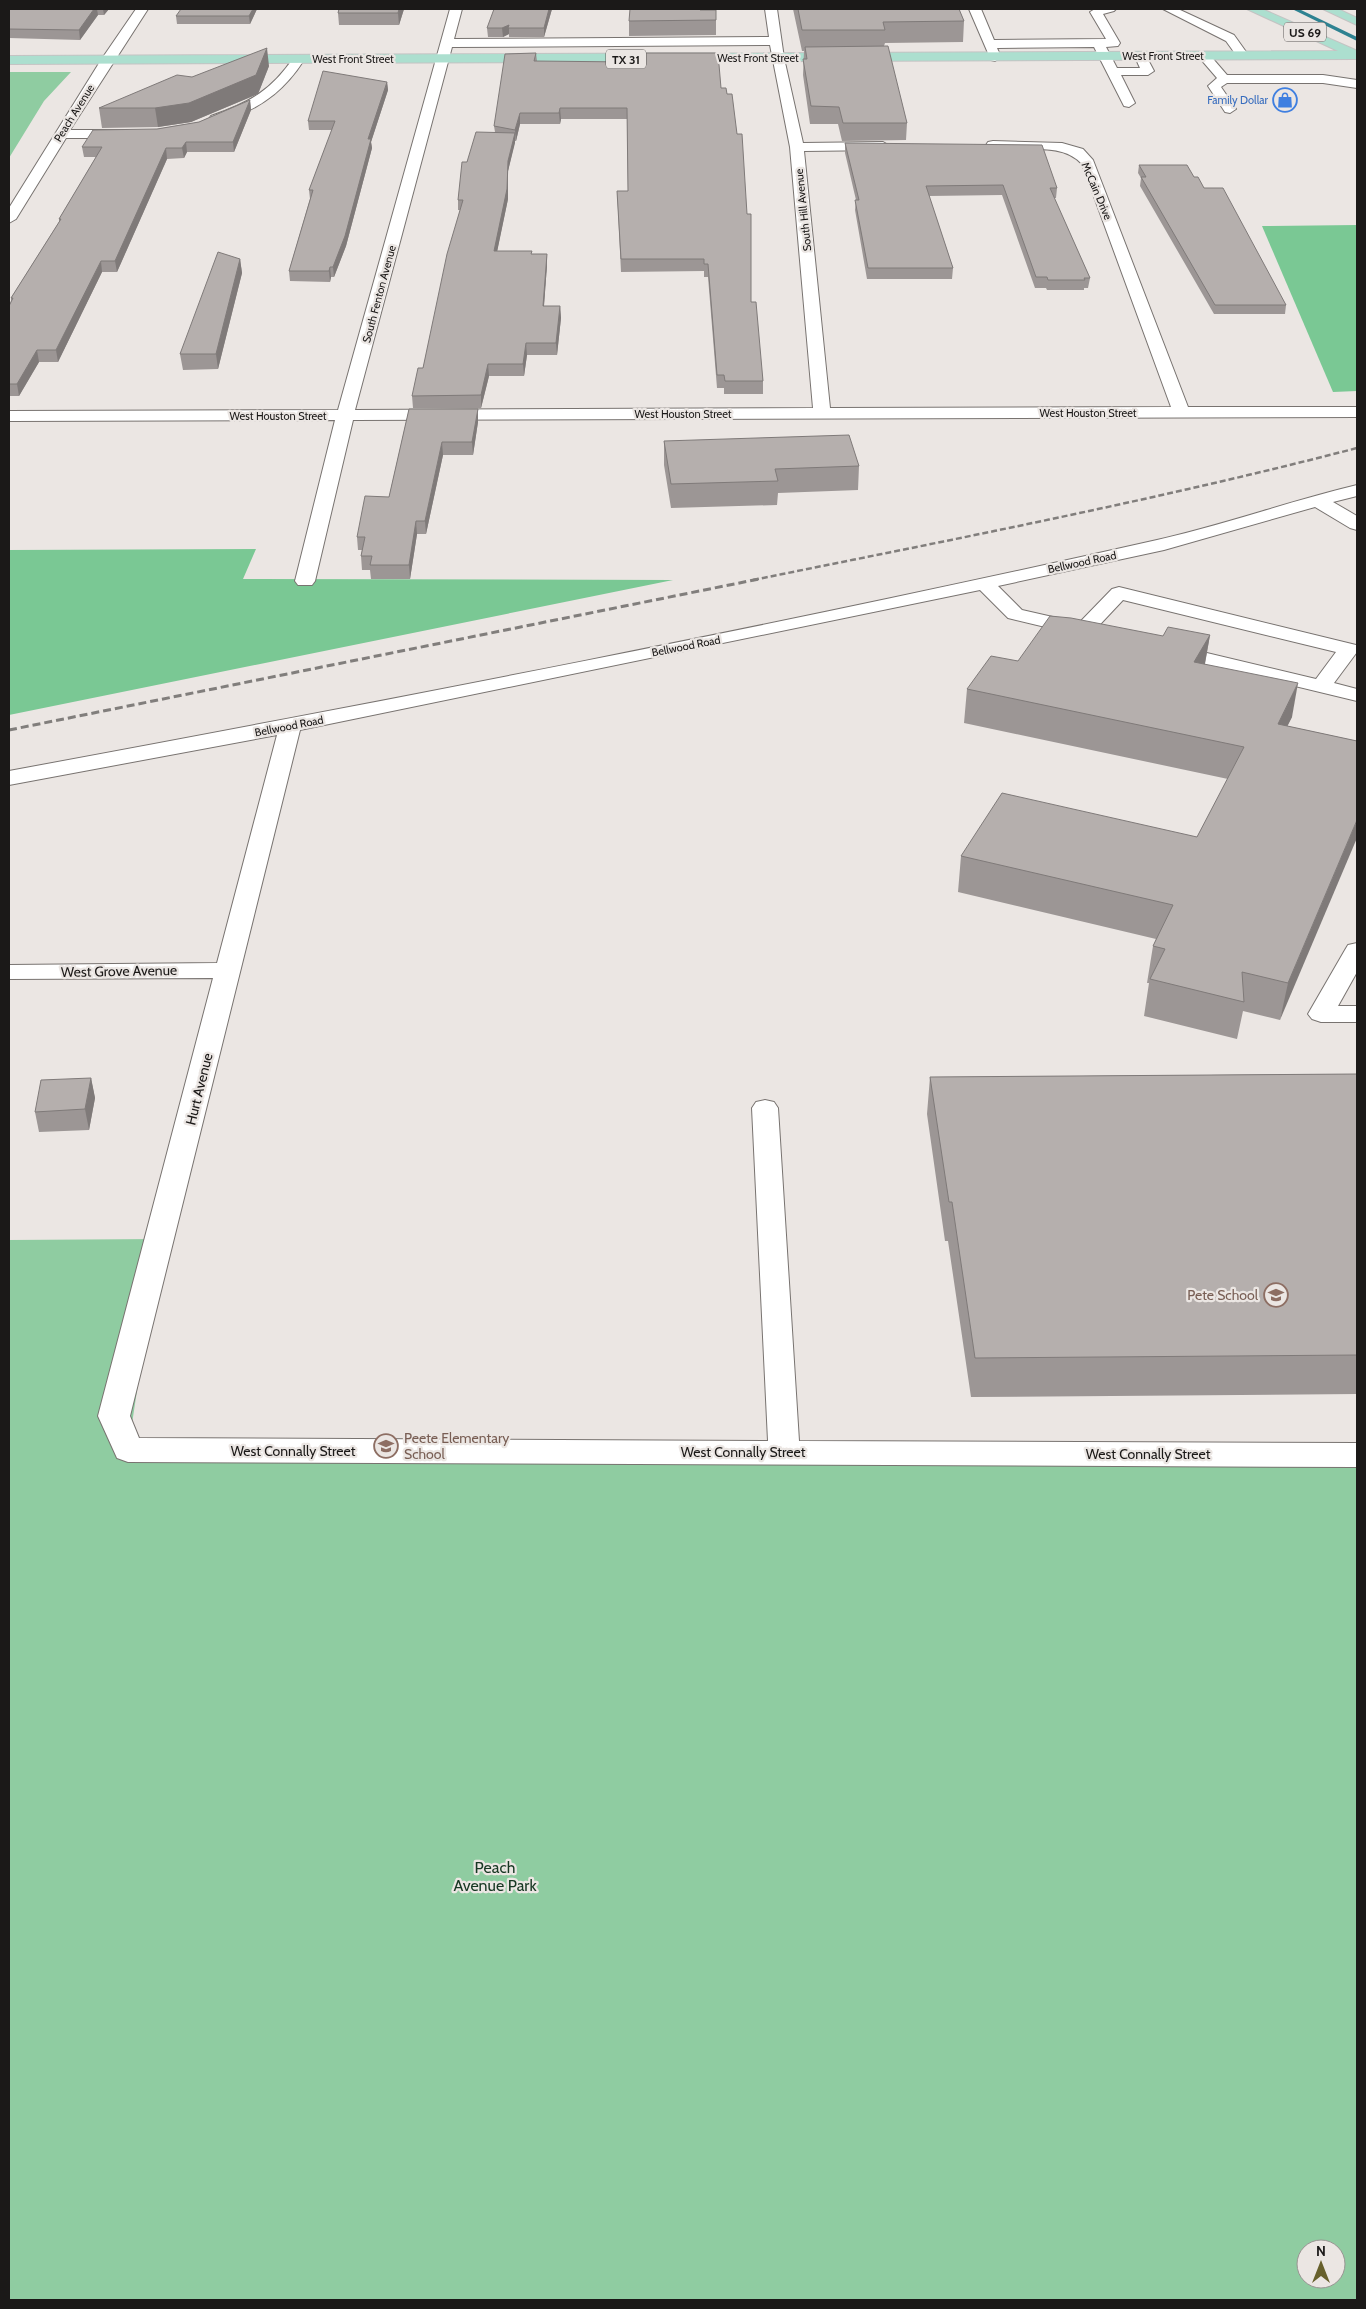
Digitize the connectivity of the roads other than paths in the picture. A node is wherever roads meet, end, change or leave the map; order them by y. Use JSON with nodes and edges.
{"nodes":[{"id":1,"x":142,"y":9,"type":"edge"},
{"id":2,"x":456,"y":9,"type":"edge"},
{"id":3,"x":771,"y":9,"type":"edge"},
{"id":4,"x":975,"y":9,"type":"edge"},
{"id":5,"x":1110,"y":9,"type":"edge"},
{"id":6,"x":1169,"y":9,"type":"edge"},
{"id":7,"x":1253,"y":9,"type":"edge"},
{"id":8,"x":1329,"y":9,"type":"edge"},
{"id":9,"x":1357,"y":22,"type":"edge"},
{"id":10,"x":1303,"y":31,"type":"junction"},
{"id":11,"x":776,"y":40,"type":"junction"},
{"id":12,"x":563,"y":42,"type":"junction"},
{"id":13,"x":656,"y":42,"type":"junction"},
{"id":14,"x":447,"y":43,"type":"junction"},
{"id":15,"x":494,"y":43,"type":"junction"},
{"id":16,"x":1098,"y":43,"type":"junction"},
{"id":17,"x":990,"y":44,"type":"junction"},
{"id":18,"x":1204,"y":56,"type":"junction"},
{"id":19,"x":1243,"y":56,"type":"junction"},
{"id":20,"x":1268,"y":56,"type":"junction"},
{"id":21,"x":1357,"y":56,"type":"edge"},
{"id":22,"x":1105,"y":57,"type":"junction"},
{"id":23,"x":1141,"y":57,"type":"junction"},
{"id":24,"x":658,"y":58,"type":"junction"},
{"id":25,"x":778,"y":58,"type":"junction"},
{"id":26,"x":995,"y":58,"type":"junction"},
{"id":27,"x":443,"y":59,"type":"junction"},
{"id":28,"x":490,"y":59,"type":"junction"},
{"id":29,"x":561,"y":59,"type":"junction"},
{"id":30,"x":9,"y":60,"type":"edge"},
{"id":31,"x":107,"y":60,"type":"junction"},
{"id":32,"x":298,"y":60,"type":"junction"},
{"id":33,"x":1112,"y":72,"type":"junction"},
{"id":34,"x":1224,"y":79,"type":"junction"},
{"id":35,"x":1357,"y":84,"type":"edge"},
{"id":36,"x":1129,"y":103,"type":"dead end"},
{"id":37,"x":1230,"y":109,"type":"dead end"},
{"id":38,"x":204,"y":123,"type":"edge"},
{"id":39,"x":139,"y":133,"type":"edge"},
{"id":40,"x":61,"y":134,"type":"junction"},
{"id":41,"x":974,"y":145,"type":"edge"},
{"id":42,"x":895,"y":146,"type":"edge"},
{"id":43,"x":797,"y":147,"type":"junction"},
{"id":44,"x":9,"y":219,"type":"edge"},
{"id":45,"x":1181,"y":412,"type":"junction"},
{"id":46,"x":1357,"y":412,"type":"edge"},
{"id":47,"x":822,"y":414,"type":"junction"},
{"id":48,"x":9,"y":416,"type":"edge"},
{"id":49,"x":345,"y":416,"type":"junction"},
{"id":50,"x":1357,"y":490,"type":"edge"},
{"id":51,"x":1316,"y":501,"type":"junction"},
{"id":52,"x":1357,"y":524,"type":"edge"},
{"id":53,"x":305,"y":580,"type":"dead end"},
{"id":54,"x":984,"y":583,"type":"junction"},
{"id":55,"x":1150,"y":646,"type":"edge"},
{"id":56,"x":1321,"y":687,"type":"junction"},
{"id":57,"x":1357,"y":695,"type":"edge"},
{"id":58,"x":290,"y":726,"type":"junction"},
{"id":59,"x":9,"y":778,"type":"edge"},
{"id":60,"x":1357,"y":950,"type":"edge"},
{"id":61,"x":229,"y":970,"type":"junction"},
{"id":62,"x":9,"y":972,"type":"edge"},
{"id":63,"x":1357,"y":1014,"type":"edge"},
{"id":64,"x":765,"y":1108,"type":"dead end"},
{"id":65,"x":128,"y":1450,"type":"joint"},
{"id":66,"x":784,"y":1452,"type":"junction"},
{"id":67,"x":1357,"y":1455,"type":"edge"}],
"edges":[{"from":1,"to":31,"type":"street","name":"Peach Avenue"},
{"from":2,"to":14,"type":"street","name":"South Fenton Avenue"},
{"from":3,"to":11,"type":"street","name":"South Hill Avenue"},
{"from":4,"to":17,"type":"street"},
{"from":5,"to":16,"type":"street"},
{"from":6,"to":19,"type":"street"},
{"from":7,"to":10,"type":"main road","number":"US 69"},
{"from":8,"to":9,"type":"main road","number":"US 69"},
{"from":10,"to":20,"type":"main road"},
{"from":10,"to":21,"type":"main road","number":"US 69"},
{"from":11,"to":13,"type":"street"},
{"from":11,"to":25,"type":"street","name":"South Hill Avenue"},
{"from":12,"to":13,"type":"street"},
{"from":12,"to":15,"type":"street"},
{"from":12,"to":29,"type":"street"},
{"from":13,"to":24,"type":"street"},
{"from":14,"to":15,"type":"street"},
{"from":14,"to":27,"type":"street","name":"South Fenton Avenue"},
{"from":15,"to":28,"type":"street"},
{"from":16,"to":17,"type":"street"},
{"from":16,"to":22,"type":"street"},
{"from":17,"to":26,"type":"street"},
{"from":18,"to":19,"type":"main road","name":"West Front Street","number":"TX 31"},
{"from":18,"to":23,"type":"main road","name":"West Front Street","number":"TX 31"},
{"from":18,"to":34,"type":"street"},
{"from":19,"to":20,"type":"main road","name":"West Front Street","number":"TX 31"},
{"from":20,"to":21,"type":"main road","name":"West Front Street","number":"TX 31"},
{"from":22,"to":23,"type":"main road","name":"West Front Street","number":"TX 31"},
{"from":22,"to":26,"type":"main road","name":"West Front Street","number":"TX 31"},
{"from":22,"to":33,"type":"street"},
{"from":23,"to":33,"type":"street"},
{"from":24,"to":25,"type":"main road","name":"West Front Street","number":"TX 31"},
{"from":24,"to":29,"type":"main road","name":"West Front Street","number":"TX 31"},
{"from":25,"to":26,"type":"main road","name":"West Front Street","number":"TX 31"},
{"from":25,"to":43,"type":"street","name":"South Hill Avenue"},
{"from":27,"to":28,"type":"main road","name":"West Front Street","number":"TX 31"},
{"from":27,"to":32,"type":"main road","name":"West Front Street","number":"TX 31"},
{"from":27,"to":49,"type":"street","name":"South Fenton Avenue"},
{"from":28,"to":29,"type":"main road","name":"West Front Street","number":"TX 31"},
{"from":30,"to":31,"type":"main road","name":"West Front Street","number":"TX 31"},
{"from":31,"to":32,"type":"main road","name":"West Front Street","number":"TX 31"},
{"from":31,"to":40,"type":"street","name":"Peach Avenue"},
{"from":32,"to":38,"type":"street"},
{"from":33,"to":36,"type":"street"},
{"from":34,"to":35,"type":"street"},
{"from":34,"to":37,"type":"street"},
{"from":39,"to":40,"type":"street"},
{"from":40,"to":44,"type":"street","name":"Peach Avenue"},
{"from":41,"to":45,"type":"street","name":"McCain Drive"},
{"from":42,"to":43,"type":"street"},
{"from":43,"to":47,"type":"street","name":"South Hill Avenue"},
{"from":45,"to":46,"type":"street","name":"West Houston Street"},
{"from":45,"to":47,"type":"street","name":"West Houston Street"},
{"from":47,"to":49,"type":"street","name":"West Houston Street"},
{"from":48,"to":49,"type":"street","name":"West Houston Street"},
{"from":49,"to":53,"type":"street","name":"South Fenton Avenue"},
{"from":50,"to":51,"type":"street","name":"Bellwood Road"},
{"from":51,"to":52,"type":"street"},
{"from":51,"to":54,"type":"street","name":"Bellwood Road"},
{"from":54,"to":56,"type":"street"},
{"from":54,"to":58,"type":"street","name":"Bellwood Road"},
{"from":55,"to":56,"type":"street"},
{"from":56,"to":57,"type":"street"},
{"from":58,"to":59,"type":"street","name":"Bellwood Road"},
{"from":58,"to":61,"type":"street","name":"Hurt Avenue"},
{"from":60,"to":63,"type":"street"},
{"from":61,"to":62,"type":"street","name":"West Grove Avenue"},
{"from":61,"to":65,"type":"street","name":"Hurt Avenue"},
{"from":64,"to":66,"type":"street"},
{"from":65,"to":66,"type":"street","name":"West Connally Street"},
{"from":66,"to":67,"type":"street","name":"West Connally Street"}]}
